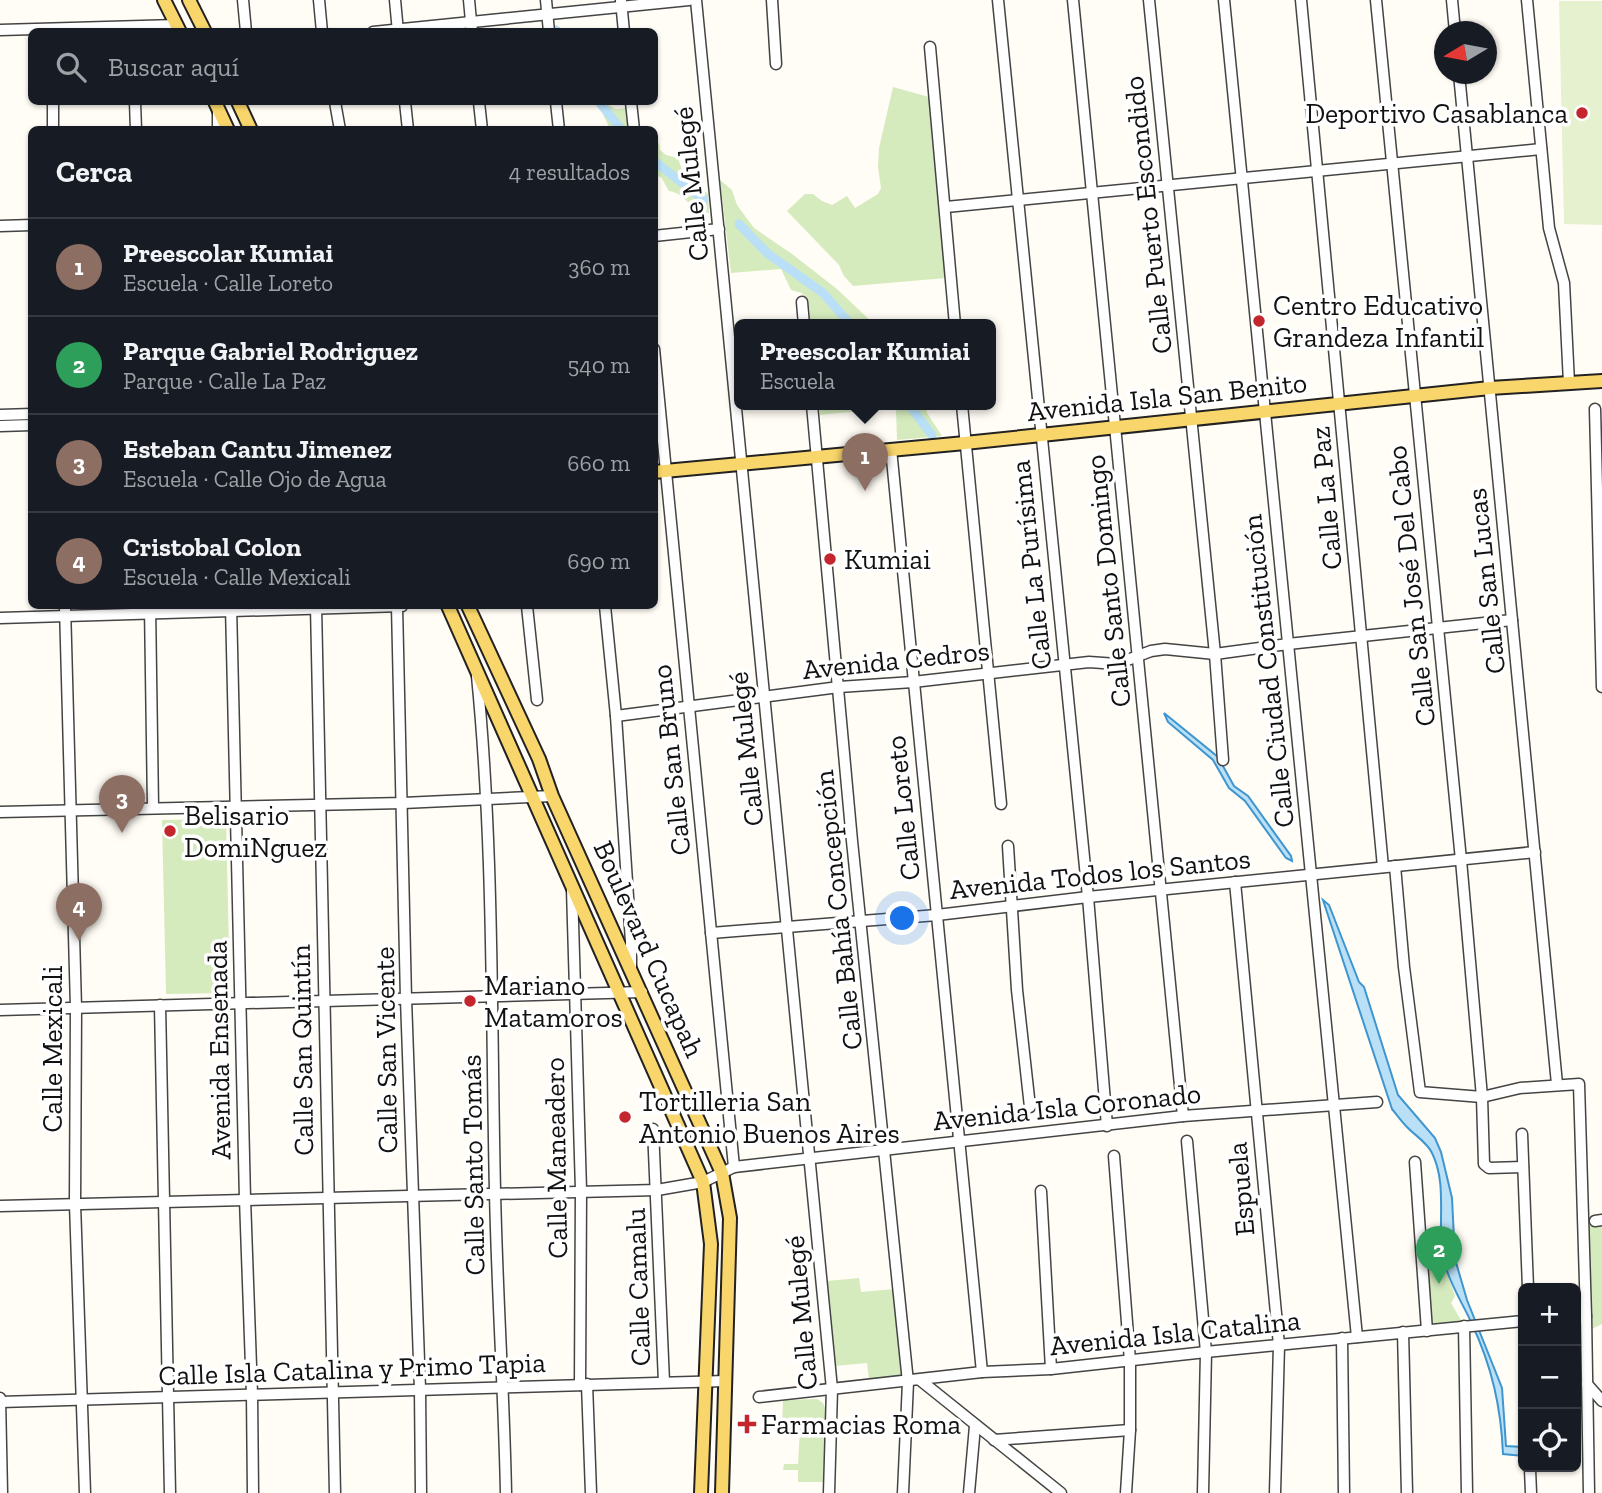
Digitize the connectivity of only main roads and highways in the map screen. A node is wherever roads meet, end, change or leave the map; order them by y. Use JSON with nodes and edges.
{"nodes":[{"id":1,"x":164,"y":0,"type":"edge"},
{"id":2,"x":189,"y":0,"type":"edge"},
{"id":3,"x":179,"y":28,"type":"edge"},
{"id":4,"x":203,"y":28,"type":"edge"},
{"id":5,"x":216,"y":105,"type":"edge"},
{"id":6,"x":239,"y":105,"type":"edge"},
{"id":7,"x":226,"y":126,"type":"edge"},
{"id":8,"x":249,"y":126,"type":"edge"},
{"id":9,"x":1602,"y":381,"type":"edge"},
{"id":10,"x":661,"y":471,"type":"edge"},
{"id":11,"x":449,"y":609,"type":"edge"},
{"id":12,"x":469,"y":609,"type":"edge"},
{"id":13,"x":539,"y":759,"type":"junction"},
{"id":14,"x":518,"y":764,"type":"junction"},
{"id":15,"x":701,"y":1493,"type":"edge"},
{"id":16,"x":722,"y":1493,"type":"edge"}],
"edges":[{"from":1,"to":3,"type":"main road"},
{"from":2,"to":4,"type":"main road"},
{"from":5,"to":7,"type":"main road"},
{"from":6,"to":8,"type":"main road"},
{"from":9,"to":10,"type":"main road","name":"Avenida Isla San Benito"},
{"from":11,"to":14,"type":"main road","name":"Boulevard Cucapah"},
{"from":12,"to":13,"type":"main road","name":"Boulevard Cucapah"},
{"from":13,"to":14,"type":"main road"},
{"from":13,"to":16,"type":"main road","name":"Boulevard Cucapah"},
{"from":14,"to":15,"type":"main road","name":"Boulevard Cucapah"}]}
